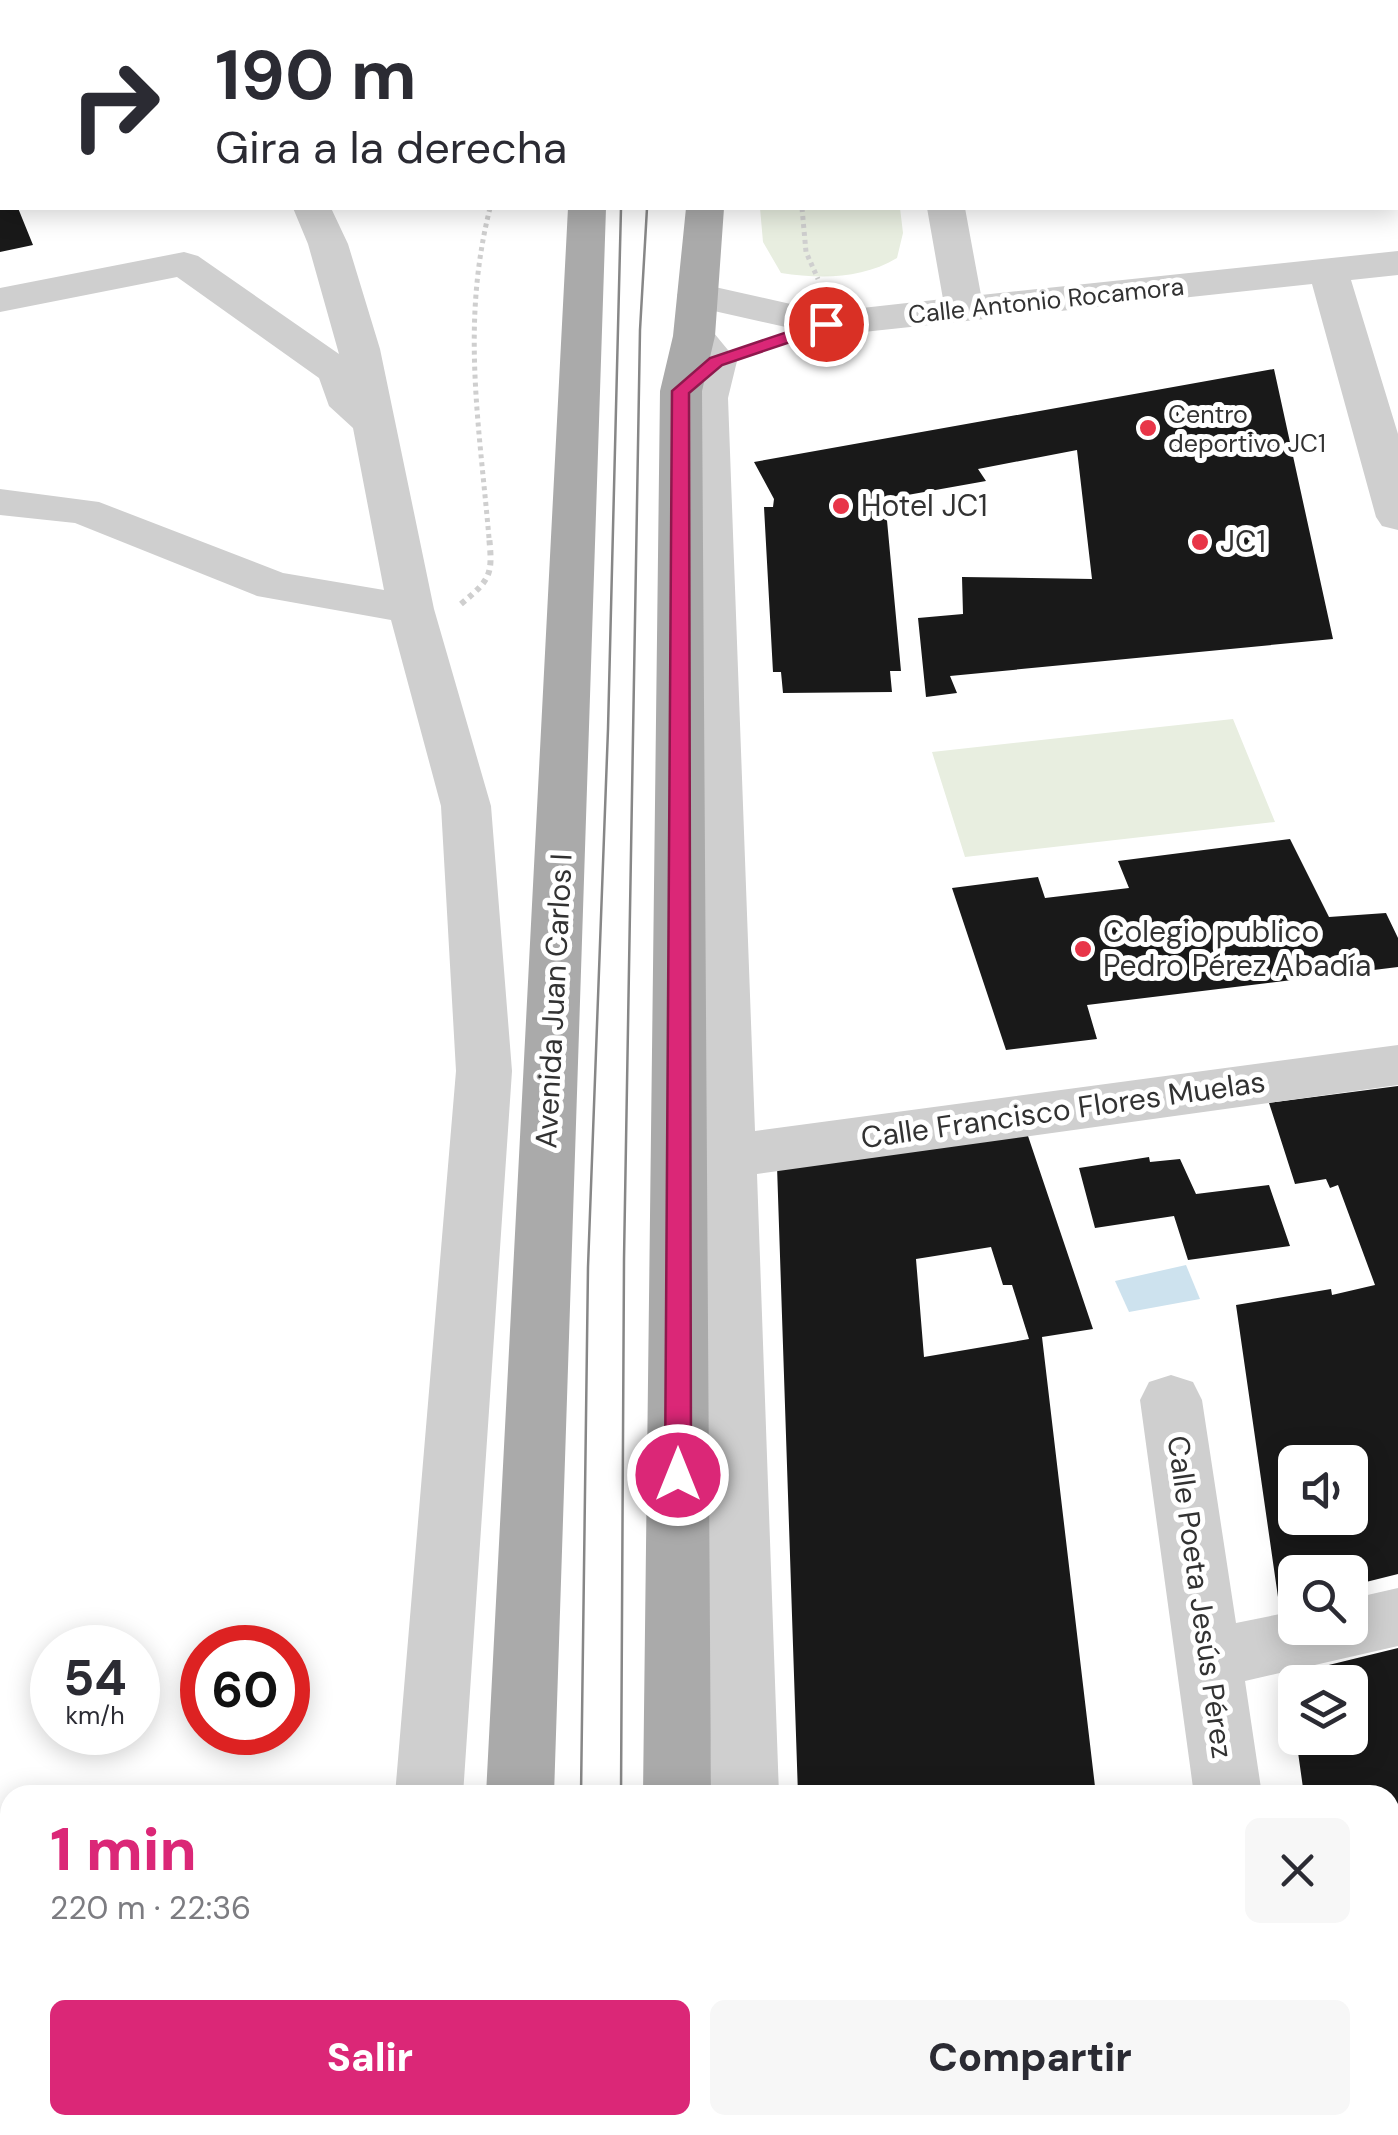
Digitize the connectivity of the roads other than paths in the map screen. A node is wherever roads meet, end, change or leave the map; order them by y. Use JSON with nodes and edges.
{"nodes":[{"id":1,"x":313,"y":210,"type":"edge"},
{"id":2,"x":587,"y":210,"type":"edge"},
{"id":3,"x":706,"y":210,"type":"edge"},
{"id":4,"x":946,"y":210,"type":"edge"},
{"id":5,"x":1398,"y":263,"type":"edge"},
{"id":6,"x":1328,"y":270,"type":"junction"},
{"id":7,"x":0,"y":300,"type":"edge"},
{"id":8,"x":967,"y":307,"type":"junction"},
{"id":9,"x":826,"y":324,"type":"junction"},
{"id":10,"x":697,"y":346,"type":"junction"},
{"id":11,"x":1382,"y":387,"type":"edge"},
{"id":12,"x":371,"y":423,"type":"junction"},
{"id":13,"x":0,"y":502,"type":"edge"},
{"id":14,"x":1398,"y":517,"type":"edge"},
{"id":15,"x":410,"y":609,"type":"junction"},
{"id":16,"x":1398,"y":1065,"type":"edge"},
{"id":17,"x":728,"y":1156,"type":"junction"},
{"id":18,"x":1171,"y":1400,"type":"dead end"},
{"id":19,"x":1398,"y":1617,"type":"edge"},
{"id":20,"x":1209,"y":1659,"type":"junction"},
{"id":21,"x":430,"y":1785,"type":"edge"},
{"id":22,"x":520,"y":1785,"type":"edge"},
{"id":23,"x":678,"y":1785,"type":"edge"},
{"id":24,"x":745,"y":1785,"type":"edge"},
{"id":25,"x":1227,"y":1785,"type":"edge"}],
"edges":[{"from":1,"to":12,"type":"street"},
{"from":2,"to":22,"type":"main road","name":"Avenida Juan Carlos I"},
{"from":3,"to":10,"type":"main road"},
{"from":4,"to":8,"type":"street"},
{"from":5,"to":6,"type":"street","name":"Calle Antonio Rocamora"},
{"from":6,"to":8,"type":"street","name":"Calle Antonio Rocamora"},
{"from":6,"to":11,"type":"street"},
{"from":7,"to":12,"type":"street"},
{"from":8,"to":9,"type":"street","name":"Calle Antonio Rocamora"},
{"from":9,"to":10,"type":"street"},
{"from":9,"to":10,"type":"street","name":"Calle Antonio Rocamora"},
{"from":10,"to":17,"type":"street"},
{"from":10,"to":23,"type":"main road"},
{"from":11,"to":14,"type":"street"},
{"from":12,"to":15,"type":"street"},
{"from":13,"to":15,"type":"street"},
{"from":15,"to":21,"type":"street"},
{"from":16,"to":17,"type":"street","name":"Calle Francisco Flores Muelas"},
{"from":17,"to":24,"type":"street"},
{"from":18,"to":20,"type":"street","name":"Calle Poeta Jesús Pérez"},
{"from":19,"to":20,"type":"street"},
{"from":20,"to":25,"type":"street","name":"Calle Poeta Jesús Pérez"}]}
